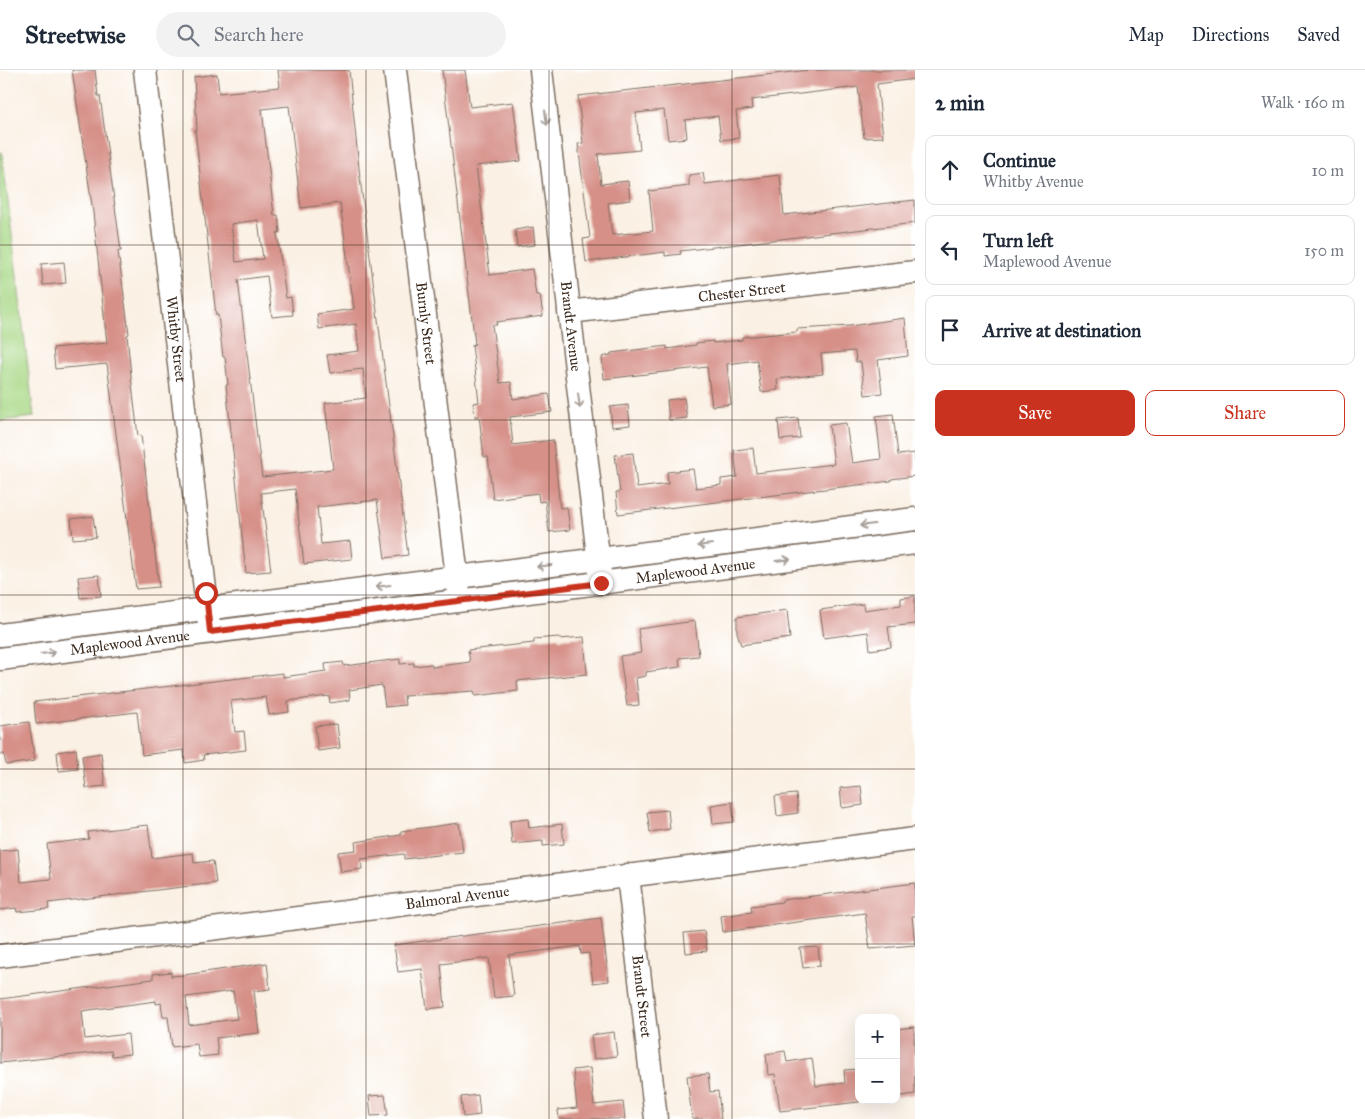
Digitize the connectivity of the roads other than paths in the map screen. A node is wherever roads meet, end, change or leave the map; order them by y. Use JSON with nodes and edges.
{"nodes":[{"id":1,"x":144,"y":70,"type":"edge"},
{"id":2,"x":395,"y":70,"type":"edge"},
{"id":3,"x":541,"y":70,"type":"edge"},
{"id":4,"x":915,"y":272,"type":"edge"},
{"id":5,"x":569,"y":312,"type":"junction"},
{"id":6,"x":915,"y":519,"type":"edge"},
{"id":7,"x":915,"y":543,"type":"edge"},
{"id":8,"x":598,"y":559,"type":"junction"},
{"id":9,"x":457,"y":577,"type":"junction"},
{"id":10,"x":601,"y":583,"type":"junction"},
{"id":11,"x":460,"y":601,"type":"junction"},
{"id":12,"x":207,"y":609,"type":"junction"},
{"id":13,"x":210,"y":632,"type":"junction"},
{"id":14,"x":0,"y":635,"type":"edge"},
{"id":15,"x":0,"y":659,"type":"edge"},
{"id":16,"x":915,"y":839,"type":"edge"},
{"id":17,"x":628,"y":875,"type":"junction"},
{"id":18,"x":0,"y":956,"type":"edge"},
{"id":19,"x":656,"y":1119,"type":"edge"}],
"edges":[{"from":1,"to":12,"type":"street","name":"Whitby Street"},
{"from":2,"to":9,"type":"street","name":"Burnly Street"},
{"from":3,"to":5,"type":"street","name":"Brandt Avenue","one_way":true},
{"from":4,"to":5,"type":"street","name":"Chester Street"},
{"from":5,"to":8,"type":"street","name":"Brandt Avenue","one_way":true},
{"from":6,"to":8,"type":"street","name":"Maplewood Avenue","one_way":true},
{"from":10,"to":7,"type":"street","name":"Maplewood Avenue","one_way":true},
{"from":8,"to":9,"type":"street","name":"Maplewood Avenue","one_way":true},
{"from":8,"to":10,"type":"street","name":"Brandt Avenue"},
{"from":9,"to":11,"type":"street","name":"Burnly Street"},
{"from":9,"to":12,"type":"street","name":"Maplewood Avenue","one_way":true},
{"from":10,"to":11,"type":"street","name":"Maplewood Avenue"},
{"from":11,"to":13,"type":"street","name":"Maplewood Avenue"},
{"from":12,"to":13,"type":"street","name":"Whitby Street"},
{"from":12,"to":14,"type":"street","name":"Maplewood Avenue"},
{"from":15,"to":13,"type":"street","name":"Maplewood Avenue","one_way":true},
{"from":16,"to":17,"type":"street","name":"Balmoral Avenue"},
{"from":17,"to":18,"type":"street","name":"Balmoral Avenue"},
{"from":17,"to":19,"type":"street","name":"Brandt Street"}]}
